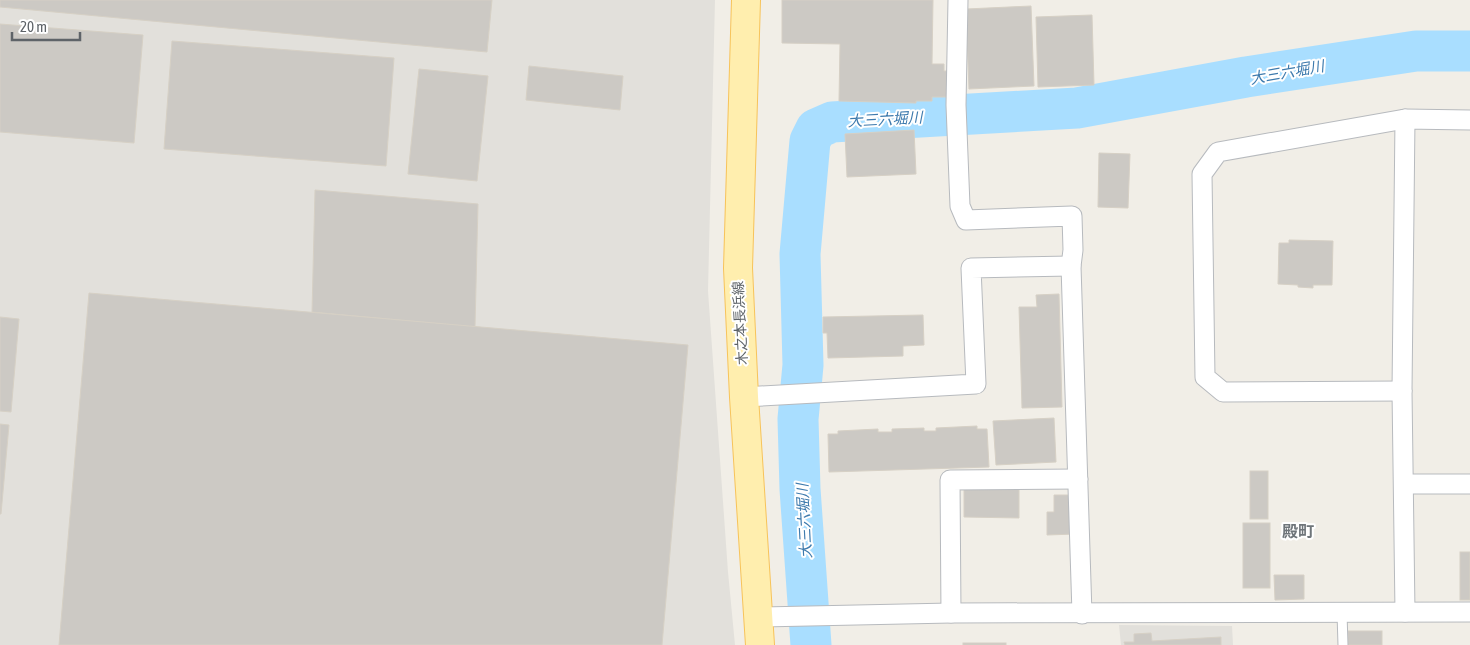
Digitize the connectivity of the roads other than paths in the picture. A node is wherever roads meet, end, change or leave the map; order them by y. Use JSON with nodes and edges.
{"nodes":[{"id":1,"x":746,"y":0,"type":"edge"},
{"id":2,"x":958,"y":0,"type":"edge"},
{"id":3,"x":1406,"y":119,"type":"junction"},
{"id":4,"x":1470,"y":120,"type":"edge"},
{"id":5,"x":1071,"y":266,"type":"junction"},
{"id":6,"x":1402,"y":391,"type":"junction"},
{"id":7,"x":744,"y":397,"type":"junction"},
{"id":8,"x":1078,"y":479,"type":"junction"},
{"id":9,"x":1404,"y":484,"type":"junction"},
{"id":10,"x":1470,"y":484,"type":"edge"},
{"id":11,"x":1405,"y":612,"type":"junction"},
{"id":12,"x":1470,"y":612,"type":"edge"},
{"id":13,"x":951,"y":613,"type":"junction"},
{"id":14,"x":1342,"y":613,"type":"junction"},
{"id":15,"x":1082,"y":614,"type":"junction"},
{"id":16,"x":757,"y":617,"type":"junction"},
{"id":17,"x":760,"y":645,"type":"edge"},
{"id":18,"x":1343,"y":645,"type":"edge"}],
"edges":[{"from":1,"to":7,"type":"main road","name":"木之本長浜線"},
{"from":2,"to":5,"type":"street"},
{"from":3,"to":4,"type":"street"},
{"from":3,"to":6,"type":"street"},
{"from":3,"to":6,"type":"street"},
{"from":5,"to":7,"type":"street"},
{"from":5,"to":8,"type":"street"},
{"from":6,"to":9,"type":"street"},
{"from":7,"to":16,"type":"main road","name":"木之本長浜線"},
{"from":8,"to":13,"type":"street"},
{"from":8,"to":15,"type":"street"},
{"from":9,"to":10,"type":"street"},
{"from":9,"to":11,"type":"street"},
{"from":11,"to":12,"type":"street"},
{"from":11,"to":14,"type":"street"},
{"from":13,"to":15,"type":"street"},
{"from":13,"to":16,"type":"street"},
{"from":14,"to":15,"type":"street"},
{"from":14,"to":18,"type":"lane"},
{"from":16,"to":17,"type":"main road","name":"木之本長浜線"}]}
